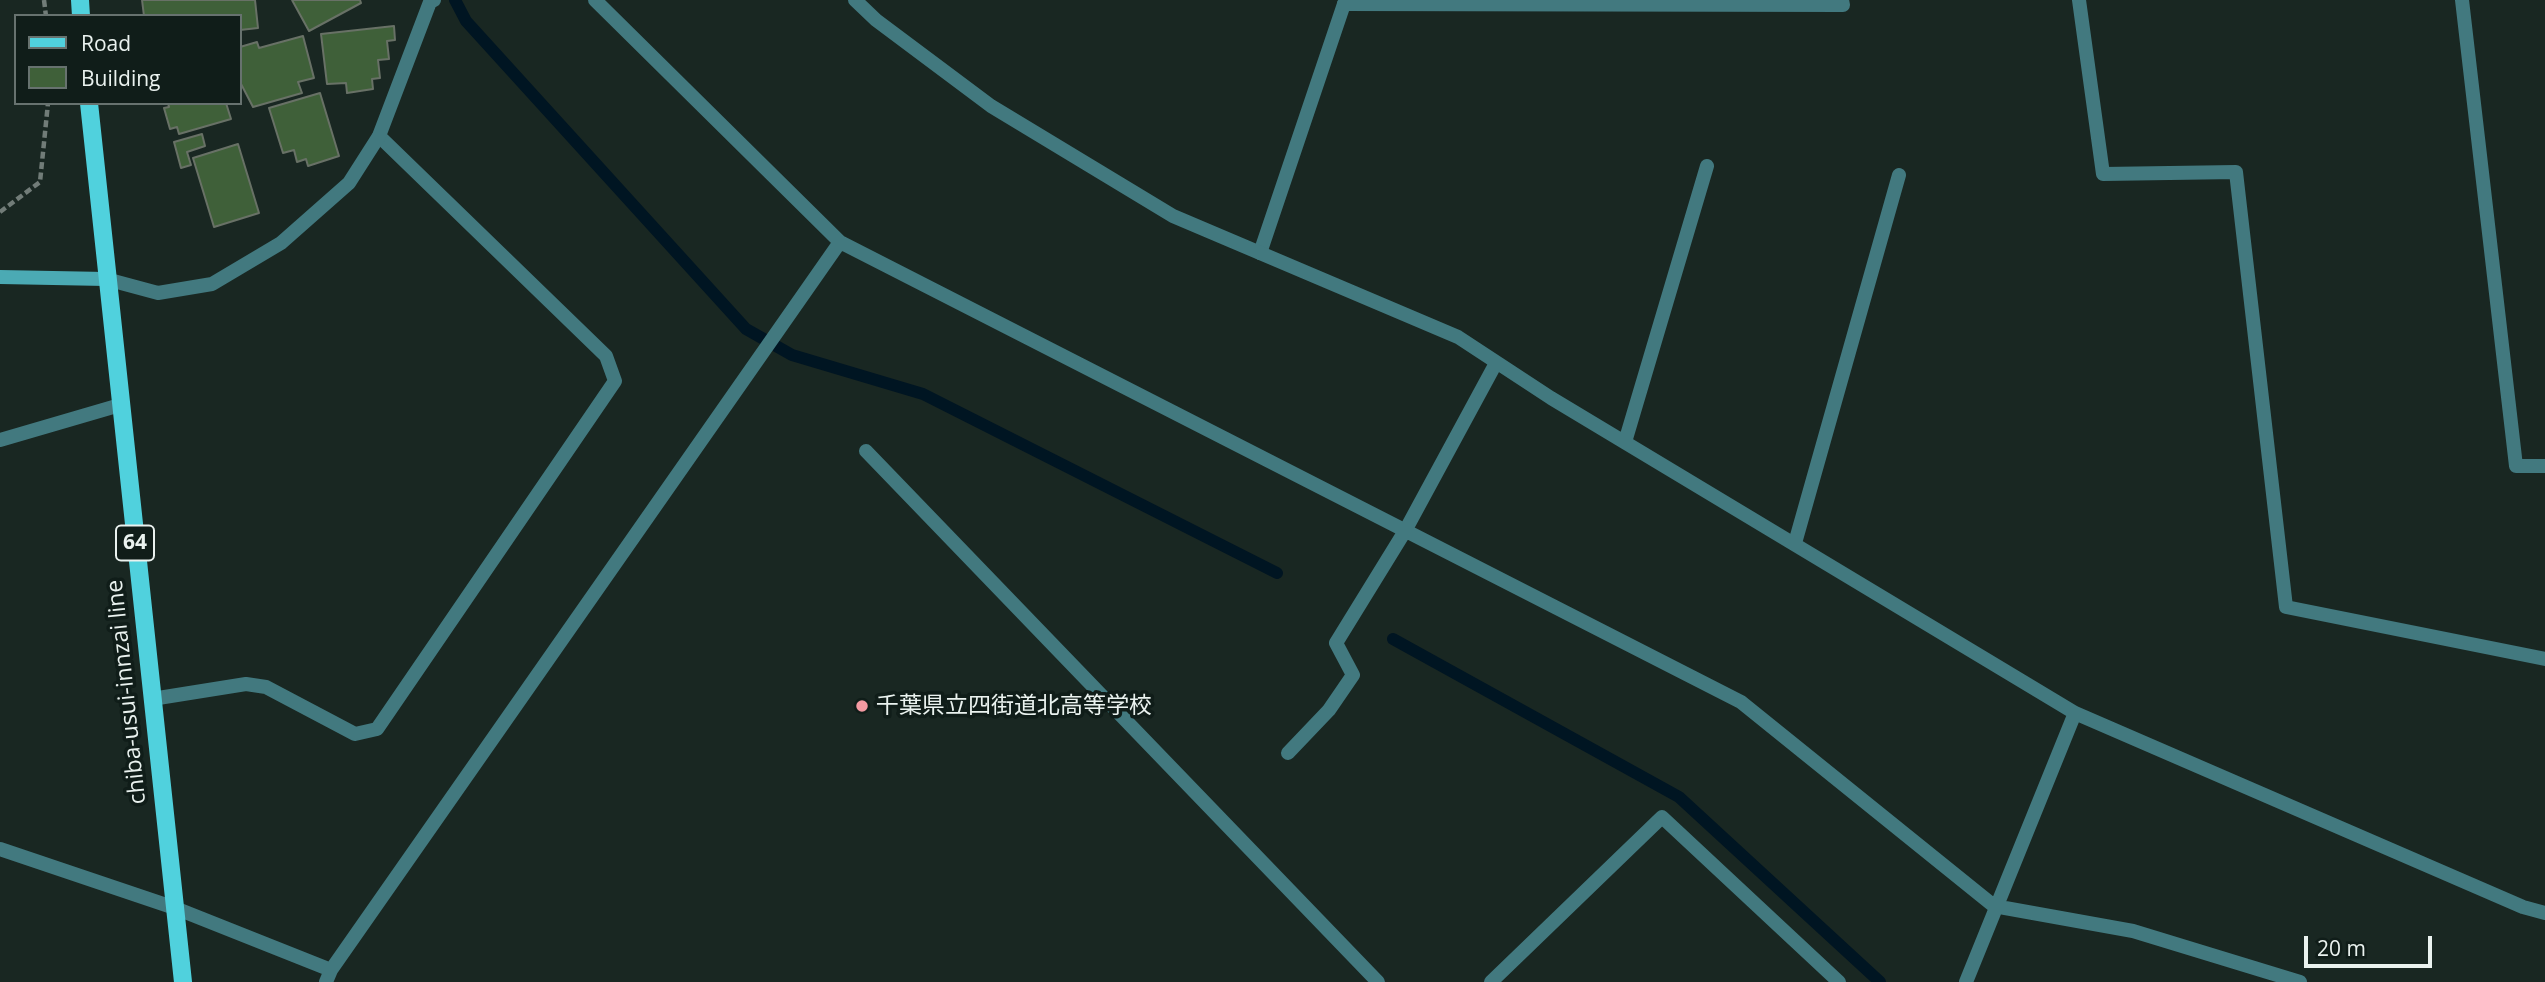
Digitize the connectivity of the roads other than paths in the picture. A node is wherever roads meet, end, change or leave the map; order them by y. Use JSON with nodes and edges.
{"nodes":[{"id":1,"x":595,"y":0,"type":"edge"},
{"id":2,"x":855,"y":0,"type":"edge"},
{"id":3,"x":1842,"y":0,"type":"edge"},
{"id":4,"x":2079,"y":0,"type":"edge"},
{"id":5,"x":2462,"y":0,"type":"edge"},
{"id":6,"x":430,"y":1,"type":"edge"},
{"id":7,"x":1510,"y":1,"type":"edge"},
{"id":8,"x":89,"y":105,"type":"edge"},
{"id":9,"x":379,"y":136,"type":"junction"},
{"id":10,"x":1707,"y":166,"type":"dead end"},
{"id":11,"x":1899,"y":175,"type":"dead end"},
{"id":12,"x":840,"y":242,"type":"junction"},
{"id":13,"x":1260,"y":253,"type":"junction"},
{"id":14,"x":0,"y":276,"type":"edge"},
{"id":15,"x":106,"y":279,"type":"junction"},
{"id":16,"x":1496,"y":363,"type":"junction"},
{"id":17,"x":120,"y":405,"type":"junction"},
{"id":18,"x":0,"y":440,"type":"edge"},
{"id":19,"x":1625,"y":442,"type":"junction"},
{"id":20,"x":866,"y":451,"type":"dead end"},
{"id":21,"x":2545,"y":466,"type":"edge"},
{"id":22,"x":1405,"y":531,"type":"junction"},
{"id":23,"x":1795,"y":542,"type":"junction"},
{"id":24,"x":2545,"y":659,"type":"edge"},
{"id":25,"x":152,"y":699,"type":"junction"},
{"id":26,"x":2074,"y":712,"type":"junction"},
{"id":27,"x":1288,"y":753,"type":"dead end"},
{"id":28,"x":0,"y":849,"type":"edge"},
{"id":29,"x":1994,"y":906,"type":"junction"},
{"id":30,"x":175,"y":908,"type":"junction"},
{"id":31,"x":2545,"y":913,"type":"edge"},
{"id":32,"x":328,"y":976,"type":"edge"},
{"id":33,"x":183,"y":982,"type":"edge"},
{"id":34,"x":1378,"y":982,"type":"edge"},
{"id":35,"x":1491,"y":982,"type":"edge"},
{"id":36,"x":1839,"y":982,"type":"edge"},
{"id":37,"x":1966,"y":982,"type":"edge"},
{"id":38,"x":2300,"y":982,"type":"edge"}],
"edges":[{"from":1,"to":12,"type":"street"},
{"from":2,"to":13,"type":"street"},
{"from":3,"to":7,"type":"street"},
{"from":4,"to":24,"type":"street"},
{"from":5,"to":21,"type":"street"},
{"from":6,"to":9,"type":"street"},
{"from":7,"to":13,"type":"street"},
{"from":8,"to":15,"type":"main road","name":"chiba-usui-innzai line","number":"64"},
{"from":9,"to":15,"type":"street"},
{"from":9,"to":25,"type":"street"},
{"from":10,"to":19,"type":"street"},
{"from":11,"to":23,"type":"street"},
{"from":12,"to":22,"type":"street"},
{"from":12,"to":32,"type":"street"},
{"from":13,"to":16,"type":"street"},
{"from":14,"to":15,"type":"street"},
{"from":15,"to":17,"type":"main road","name":"chiba-usui-innzai line","number":"64"},
{"from":16,"to":19,"type":"street"},
{"from":16,"to":22,"type":"street"},
{"from":17,"to":18,"type":"street"},
{"from":17,"to":25,"type":"main road","name":"chiba-usui-innzai line","number":"64"},
{"from":19,"to":23,"type":"street"},
{"from":20,"to":34,"type":"street"},
{"from":22,"to":27,"type":"street"},
{"from":22,"to":29,"type":"street"},
{"from":23,"to":26,"type":"street"},
{"from":25,"to":30,"type":"main road","name":"chiba-usui-innzai line","number":"64"},
{"from":26,"to":29,"type":"street"},
{"from":26,"to":31,"type":"street"},
{"from":28,"to":30,"type":"street"},
{"from":29,"to":37,"type":"street"},
{"from":29,"to":38,"type":"street"},
{"from":30,"to":32,"type":"street"},
{"from":30,"to":33,"type":"main road","name":"chiba-usui-innzai line","number":"64"},
{"from":35,"to":36,"type":"street"}]}
